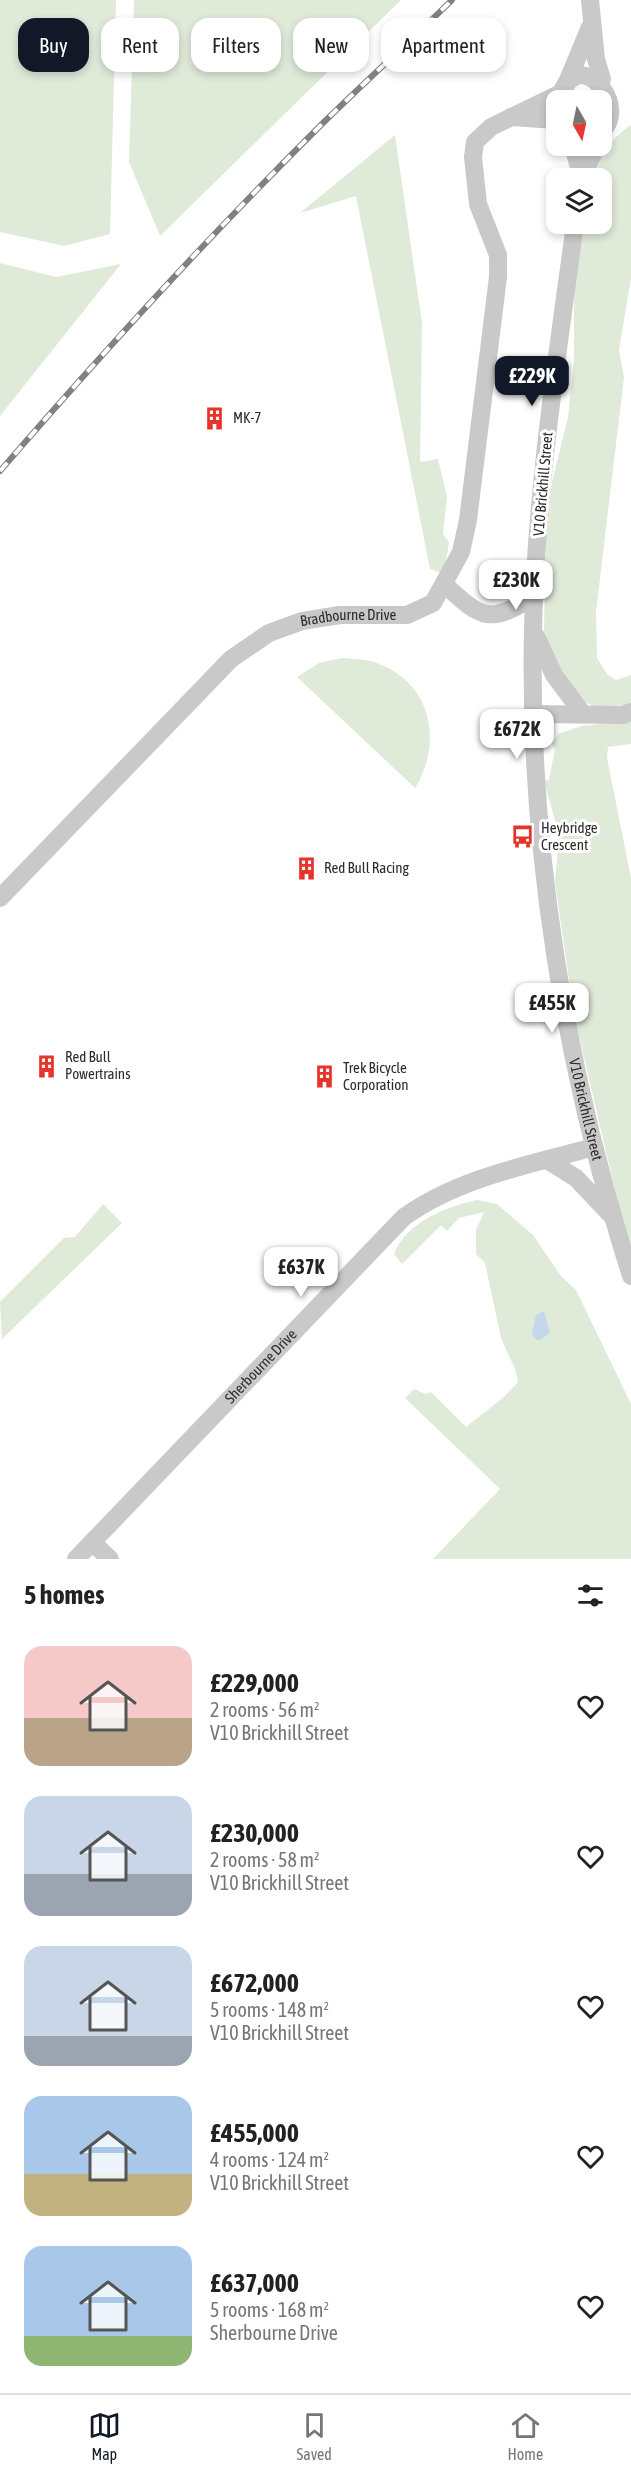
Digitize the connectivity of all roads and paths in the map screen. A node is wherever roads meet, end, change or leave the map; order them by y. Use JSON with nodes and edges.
{"nodes":[{"id":1,"x":590,"y":0,"type":"edge"},
{"id":2,"x":591,"y":25,"type":"junction"},
{"id":3,"x":613,"y":88,"type":"junction"},
{"id":4,"x":563,"y":90,"type":"edge"},
{"id":5,"x":566,"y":90,"type":"edge"},
{"id":6,"x":546,"y":101,"type":"edge"},
{"id":7,"x":511,"y":117,"type":"junction"},
{"id":8,"x":612,"y":117,"type":"edge"},
{"id":9,"x":631,"y":117,"type":"edge"},
{"id":10,"x":546,"y":119,"type":"edge"},
{"id":11,"x":612,"y":128,"type":"edge"},
{"id":12,"x":574,"y":234,"type":"edge"},
{"id":13,"x":444,"y":584,"type":"junction"},
{"id":14,"x":535,"y":596,"type":"junction"},
{"id":15,"x":533,"y":628,"type":"junction"},
{"id":16,"x":631,"y":711,"type":"edge"},
{"id":17,"x":535,"y":714,"type":"junction"},
{"id":18,"x":583,"y":714,"type":"junction"},
{"id":19,"x":0,"y":898,"type":"edge"},
{"id":20,"x":594,"y":1147,"type":"junction"},
{"id":21,"x":547,"y":1160,"type":"junction"},
{"id":22,"x":612,"y":1216,"type":"junction"},
{"id":23,"x":631,"y":1276,"type":"edge"},
{"id":24,"x":92,"y":1542,"type":"junction"},
{"id":25,"x":76,"y":1559,"type":"edge"},
{"id":26,"x":110,"y":1559,"type":"edge"}],
"edges":[{"from":1,"to":2,"type":"street"},
{"from":2,"to":3,"type":"street"},
{"from":2,"to":4,"type":"street"},
{"from":3,"to":5,"type":"street","name":"Bradbourne Drive"},
{"from":3,"to":8,"type":"street"},
{"from":6,"to":7,"type":"street","name":"Bradbourne Drive"},
{"from":7,"to":10,"type":"street"},
{"from":7,"to":13,"type":"street","name":"Bradbourne Drive"},
{"from":9,"to":11,"type":"street"},
{"from":12,"to":14,"type":"street","name":"V10 Brickhill Street"},
{"from":13,"to":14,"type":"street"},
{"from":13,"to":19,"type":"street","name":"Bradbourne Drive"},
{"from":14,"to":15,"type":"street","name":"V10 Brickhill Street"},
{"from":15,"to":17,"type":"street","name":"V10 Brickhill Street"},
{"from":15,"to":18,"type":"street"},
{"from":16,"to":18,"type":"street"},
{"from":17,"to":18,"type":"street"},
{"from":17,"to":20,"type":"street","name":"V10 Brickhill Street"},
{"from":20,"to":21,"type":"street","name":"Sherbourne Drive"},
{"from":20,"to":22,"type":"street","name":"V10 Brickhill Street"},
{"from":21,"to":22,"type":"street"},
{"from":21,"to":24,"type":"street","name":"Sherbourne Drive"},
{"from":22,"to":23,"type":"street","name":"V10 Brickhill Street"},
{"from":24,"to":25,"type":"street","name":"Sherbourne Drive"},
{"from":24,"to":26,"type":"street"}]}
